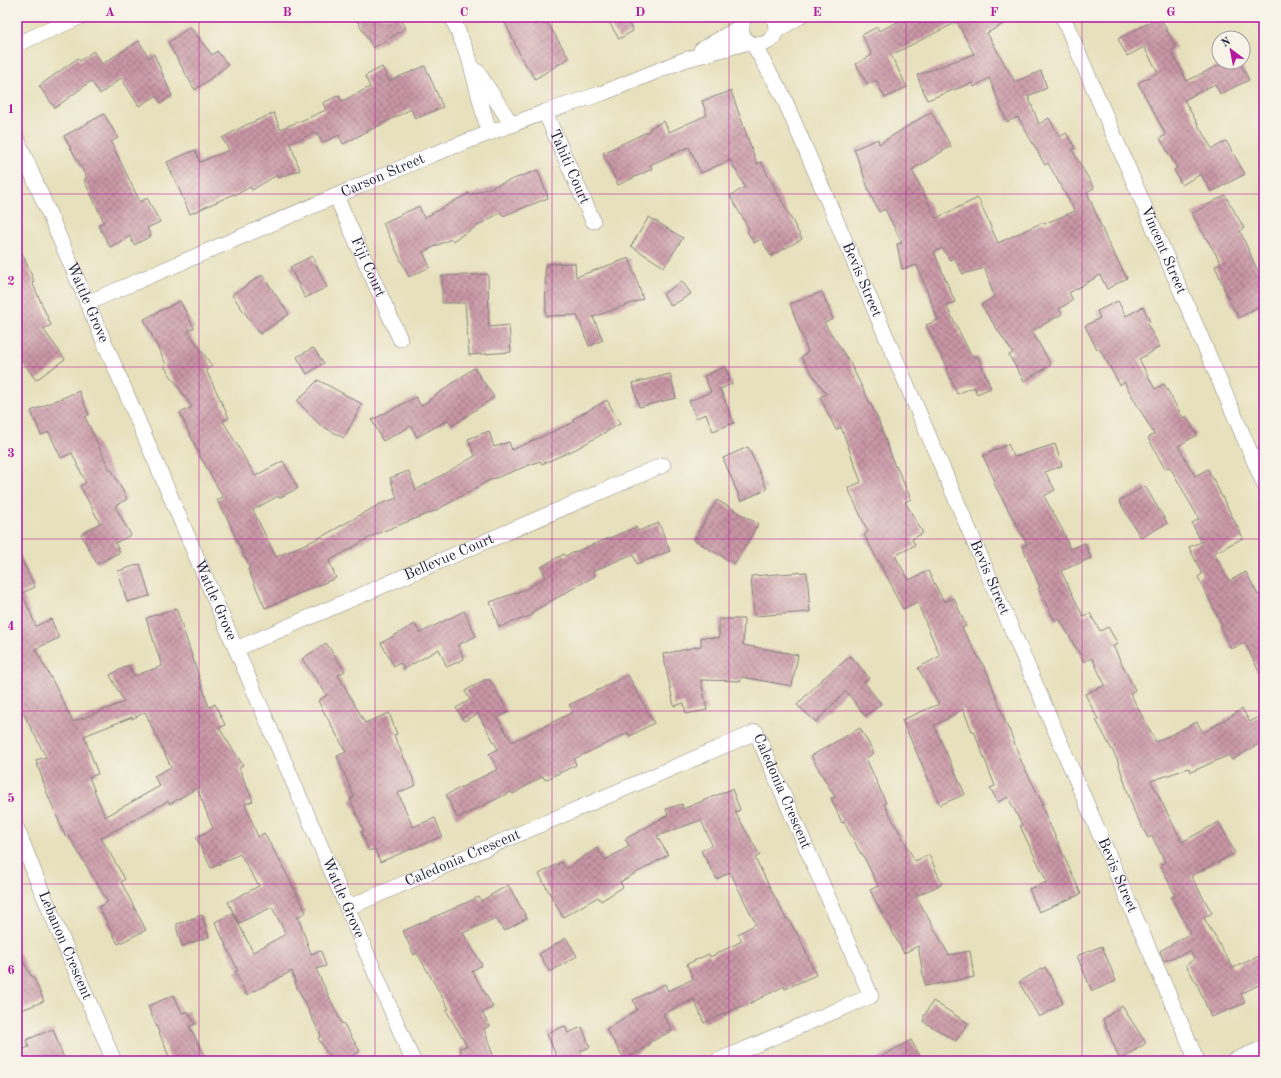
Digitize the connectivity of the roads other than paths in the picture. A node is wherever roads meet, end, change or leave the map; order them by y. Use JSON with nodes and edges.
{"nodes":[{"id":1,"x":80,"y":17,"type":"edge"},
{"id":2,"x":452,"y":17,"type":"edge"},
{"id":3,"x":799,"y":17,"type":"edge"},
{"id":4,"x":1063,"y":17,"type":"edge"},
{"id":5,"x":744,"y":21,"type":"edge"},
{"id":6,"x":764,"y":35,"type":"edge"},
{"id":7,"x":17,"y":44,"type":"edge"},
{"id":8,"x":470,"y":58,"type":"junction"},
{"id":9,"x":684,"y":60,"type":"junction"},
{"id":10,"x":545,"y":112,"type":"junction"},
{"id":11,"x":512,"y":125,"type":"junction"},
{"id":12,"x":490,"y":133,"type":"junction"},
{"id":13,"x":17,"y":139,"type":"edge"},
{"id":14,"x":336,"y":196,"type":"junction"},
{"id":15,"x":593,"y":221,"type":"dead end"},
{"id":16,"x":87,"y":303,"type":"junction"},
{"id":17,"x":400,"y":339,"type":"dead end"},
{"id":18,"x":663,"y":465,"type":"dead end"},
{"id":19,"x":1264,"y":484,"type":"edge"},
{"id":20,"x":236,"y":649,"type":"junction"},
{"id":21,"x":17,"y":829,"type":"edge"},
{"id":22,"x":347,"y":908,"type":"junction"},
{"id":23,"x":1264,"y":1048,"type":"edge"},
{"id":24,"x":114,"y":1061,"type":"edge"},
{"id":25,"x":413,"y":1061,"type":"edge"},
{"id":26,"x":717,"y":1061,"type":"edge"},
{"id":27,"x":1197,"y":1061,"type":"edge"},
{"id":28,"x":1233,"y":1061,"type":"edge"}],
"edges":[{"from":1,"to":7,"type":"street"},
{"from":2,"to":8,"type":"street"},
{"from":3,"to":6,"type":"street","name":"Carson Street"},
{"from":4,"to":19,"type":"street","name":"Vincent Street"},
{"from":5,"to":6,"type":"street","name":"Bevis Street"},
{"from":5,"to":9,"type":"street","name":"Carson Street"},
{"from":6,"to":9,"type":"street","name":"Carson Street"},
{"from":6,"to":27,"type":"street","name":"Bevis Street"},
{"from":8,"to":11,"type":"street"},
{"from":8,"to":12,"type":"street"},
{"from":9,"to":10,"type":"street","name":"Carson Street"},
{"from":10,"to":11,"type":"street","name":"Carson Street"},
{"from":10,"to":15,"type":"street","name":"Tahiti Court"},
{"from":11,"to":12,"type":"street","name":"Carson Street"},
{"from":12,"to":14,"type":"street","name":"Carson Street"},
{"from":13,"to":16,"type":"street","name":"Wattle Grove"},
{"from":14,"to":16,"type":"street","name":"Carson Street"},
{"from":14,"to":17,"type":"street","name":"Fiji Court"},
{"from":16,"to":20,"type":"street","name":"Wattle Grove"},
{"from":18,"to":20,"type":"street","name":"Bellevue Court"},
{"from":20,"to":22,"type":"street","name":"Wattle Grove"},
{"from":21,"to":24,"type":"street","name":"Lebanon Crescent"},
{"from":22,"to":25,"type":"street","name":"Wattle Grove"},
{"from":22,"to":26,"type":"street","name":"Caledonia Crescent"},
{"from":23,"to":28,"type":"street"}]}
